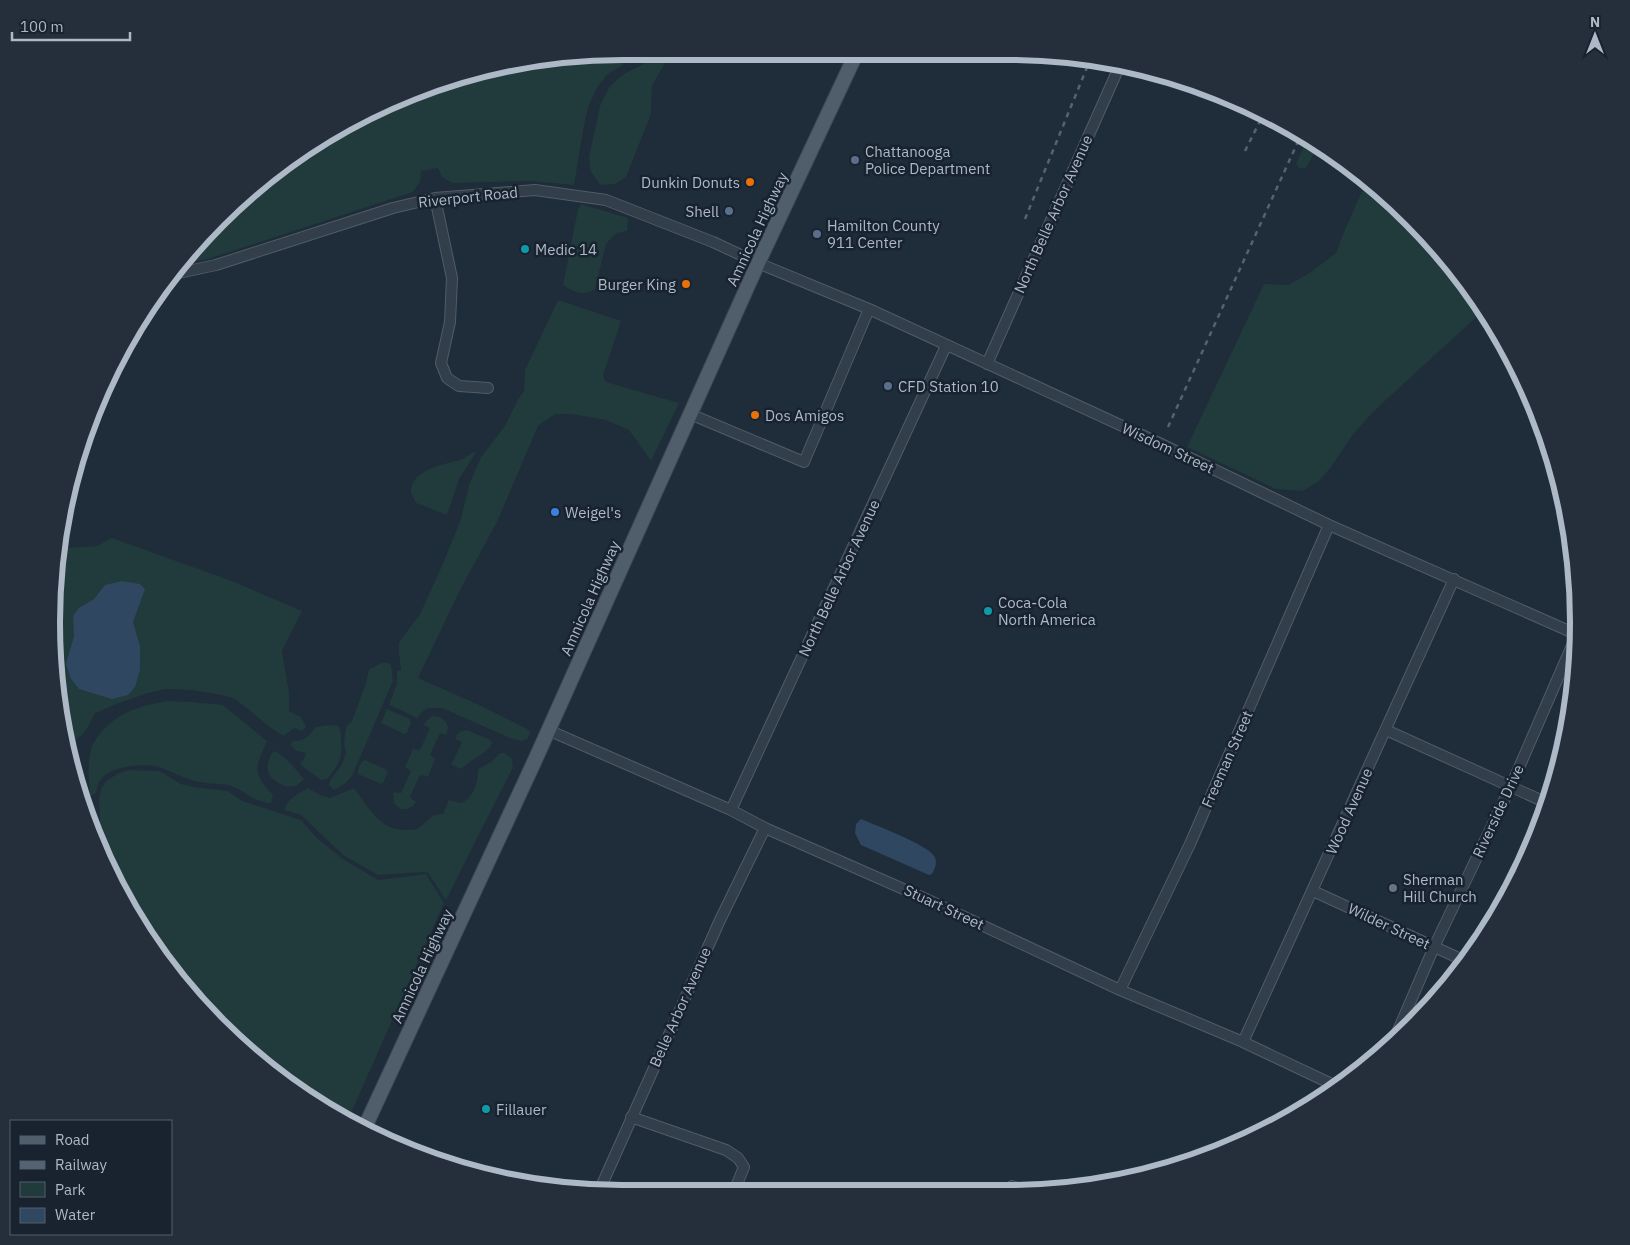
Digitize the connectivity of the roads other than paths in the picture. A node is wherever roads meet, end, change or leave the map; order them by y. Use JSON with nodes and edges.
{"nodes":[{"id":1,"x":853,"y":60,"type":"edge"},
{"id":2,"x":1117,"y":71,"type":"edge"},
{"id":3,"x":436,"y":198,"type":"junction"},
{"id":4,"x":758,"y":263,"type":"junction"},
{"id":5,"x":183,"y":272,"type":"edge"},
{"id":6,"x":869,"y":309,"type":"junction"},
{"id":7,"x":946,"y":346,"type":"junction"},
{"id":8,"x":987,"y":364,"type":"junction"},
{"id":9,"x":488,"y":388,"type":"dead end"},
{"id":10,"x":690,"y":414,"type":"junction"},
{"id":11,"x":1329,"y":525,"type":"junction"},
{"id":12,"x":1454,"y":579,"type":"junction"},
{"id":13,"x":1570,"y":632,"type":"edge"},
{"id":14,"x":1569,"y":653,"type":"edge"},
{"id":15,"x":548,"y":730,"type":"junction"},
{"id":16,"x":1386,"y":730,"type":"junction"},
{"id":17,"x":1511,"y":786,"type":"junction"},
{"id":18,"x":1541,"y":800,"type":"edge"},
{"id":19,"x":731,"y":810,"type":"junction"},
{"id":20,"x":765,"y":828,"type":"junction"},
{"id":21,"x":1313,"y":891,"type":"junction"},
{"id":22,"x":1434,"y":947,"type":"junction"},
{"id":23,"x":1459,"y":958,"type":"edge"},
{"id":24,"x":1120,"y":990,"type":"junction"},
{"id":25,"x":1401,"y":1024,"type":"edge"},
{"id":26,"x":1243,"y":1042,"type":"junction"},
{"id":27,"x":1330,"y":1083,"type":"edge"},
{"id":28,"x":631,"y":1117,"type":"junction"},
{"id":29,"x":367,"y":1123,"type":"edge"},
{"id":30,"x":602,"y":1184,"type":"edge"},
{"id":31,"x":736,"y":1185,"type":"edge"}],
"edges":[{"from":1,"to":4,"type":"main road","name":"Amnicola Highway"},
{"from":2,"to":8,"type":"street","name":"North Belle Arbor Avenue"},
{"from":3,"to":4,"type":"street","name":"Riverport Road"},
{"from":3,"to":5,"type":"street","name":"Riverport Road"},
{"from":3,"to":9,"type":"street"},
{"from":4,"to":6,"type":"street","name":"Wisdom Street"},
{"from":4,"to":10,"type":"main road","name":"Amnicola Highway"},
{"from":6,"to":7,"type":"street","name":"Wisdom Street"},
{"from":6,"to":10,"type":"street"},
{"from":7,"to":8,"type":"street","name":"Wisdom Street"},
{"from":7,"to":19,"type":"street","name":"North Belle Arbor Avenue"},
{"from":8,"to":11,"type":"street","name":"Wisdom Street"},
{"from":10,"to":15,"type":"main road","name":"Amnicola Highway"},
{"from":11,"to":12,"type":"street","name":"Wisdom Street"},
{"from":11,"to":24,"type":"street","name":"Freeman Street"},
{"from":12,"to":13,"type":"street","name":"Wisdom Street"},
{"from":12,"to":16,"type":"street","name":"Wood Avenue"},
{"from":14,"to":17,"type":"street","name":"Riverside Drive"},
{"from":15,"to":19,"type":"street","name":"Stuart Street"},
{"from":15,"to":29,"type":"main road","name":"Amnicola Highway"},
{"from":16,"to":17,"type":"street"},
{"from":16,"to":21,"type":"street","name":"Wood Avenue"},
{"from":17,"to":18,"type":"street"},
{"from":17,"to":22,"type":"street","name":"Riverside Drive"},
{"from":19,"to":20,"type":"street","name":"Stuart Street"},
{"from":20,"to":24,"type":"street","name":"Stuart Street"},
{"from":20,"to":28,"type":"street","name":"Belle Arbor Avenue"},
{"from":21,"to":22,"type":"street","name":"Wilder Street"},
{"from":21,"to":26,"type":"street","name":"Wood Avenue"},
{"from":22,"to":23,"type":"street","name":"Wilder Street"},
{"from":22,"to":25,"type":"street","name":"Riverside Drive"},
{"from":24,"to":26,"type":"street","name":"Stuart Street"},
{"from":26,"to":27,"type":"street","name":"Stuart Street"},
{"from":28,"to":30,"type":"street","name":"Belle Arbor Avenue"},
{"from":28,"to":31,"type":"street"}]}
